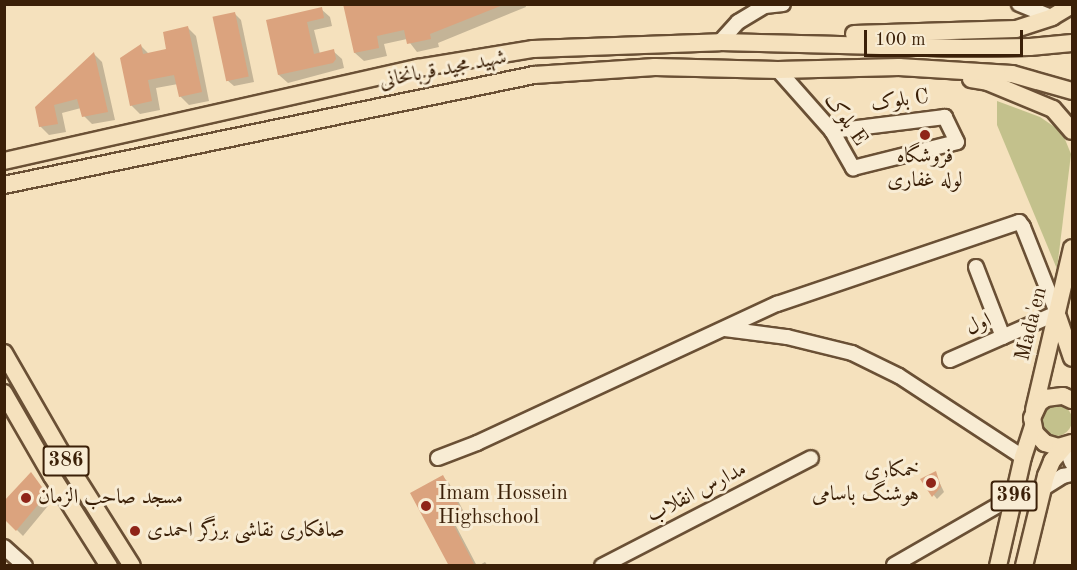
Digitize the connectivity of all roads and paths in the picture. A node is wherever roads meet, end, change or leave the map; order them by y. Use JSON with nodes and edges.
{"nodes":[{"id":1,"x":783,"y":4,"type":"edge"},
{"id":2,"x":1019,"y":4,"type":"edge"},
{"id":3,"x":1072,"y":5,"type":"edge"},
{"id":4,"x":1052,"y":17,"type":"junction"},
{"id":5,"x":720,"y":42,"type":"junction"},
{"id":6,"x":791,"y":42,"type":"junction"},
{"id":7,"x":1070,"y":44,"type":"edge"},
{"id":8,"x":899,"y":67,"type":"junction"},
{"id":9,"x":778,"y":70,"type":"junction"},
{"id":10,"x":1072,"y":91,"type":"edge"},
{"id":11,"x":290,"y":96,"type":"junction"},
{"id":12,"x":263,"y":102,"type":"junction"},
{"id":13,"x":238,"y":107,"type":"junction"},
{"id":14,"x":295,"y":124,"type":"junction"},
{"id":15,"x":271,"y":129,"type":"junction"},
{"id":16,"x":832,"y":131,"type":"junction"},
{"id":17,"x":1072,"y":131,"type":"edge"},
{"id":18,"x":244,"y":135,"type":"junction"},
{"id":19,"x":957,"y":142,"type":"joint"},
{"id":20,"x":4,"y":161,"type":"edge"},
{"id":21,"x":6,"y":186,"type":"edge"},
{"id":22,"x":1072,"y":248,"type":"edge"},
{"id":23,"x":976,"y":267,"type":"dead end"},
{"id":24,"x":1057,"y":313,"type":"junction"},
{"id":25,"x":725,"y":329,"type":"junction"},
{"id":26,"x":1003,"y":337,"type":"junction"},
{"id":27,"x":4,"y":353,"type":"edge"},
{"id":28,"x":1072,"y":358,"type":"edge"},
{"id":29,"x":950,"y":360,"type":"dead end"},
{"id":30,"x":4,"y":393,"type":"edge"},
{"id":31,"x":1072,"y":400,"type":"edge"},
{"id":32,"x":1034,"y":418,"type":"junction"},
{"id":33,"x":1069,"y":444,"type":"edge"},
{"id":34,"x":1023,"y":457,"type":"junction"},
{"id":35,"x":438,"y":458,"type":"dead end"},
{"id":36,"x":811,"y":458,"type":"dead end"},
{"id":37,"x":1072,"y":463,"type":"edge"},
{"id":38,"x":1072,"y":474,"type":"edge"},
{"id":39,"x":1041,"y":489,"type":"junction"},
{"id":40,"x":1014,"y":496,"type":"junction"},
{"id":41,"x":4,"y":547,"type":"edge"},
{"id":42,"x":104,"y":562,"type":"edge"},
{"id":43,"x":894,"y":565,"type":"edge"},
{"id":44,"x":25,"y":566,"type":"edge"},
{"id":45,"x":132,"y":566,"type":"edge"},
{"id":46,"x":602,"y":566,"type":"edge"},
{"id":47,"x":998,"y":566,"type":"edge"},
{"id":48,"x":1024,"y":566,"type":"edge"}],
"edges":[{"from":1,"to":5,"type":"street"},
{"from":2,"to":4,"type":"street"},
{"from":3,"to":4,"type":"main road"},
{"from":4,"to":6,"type":"main road"},
{"from":5,"to":6,"type":"main road","name":"شهید مجید قربانخانی"},
{"from":5,"to":11,"type":"main road","name":"شهید مجید قربانخانی"},
{"from":6,"to":7,"type":"main road"},
{"from":8,"to":9,"type":"main road","name":"شهید مجید قربانخانی"},
{"from":8,"to":10,"type":"main road"},
{"from":8,"to":17,"type":"main road"},
{"from":9,"to":14,"type":"main road","name":"شهید مجید قربانخانی"},
{"from":9,"to":16,"type":"street","name":"بلوک E"},
{"from":11,"to":12,"type":"main road","name":"شهید مجید قربانخانی"},
{"from":11,"to":14,"type":"main road"},
{"from":12,"to":13,"type":"main road","name":"شهید مجید قربانخانی"},
{"from":12,"to":15,"type":"main road"},
{"from":13,"to":18,"type":"main road"},
{"from":13,"to":20,"type":"main road","name":"شهید مجید قربانخانی"},
{"from":14,"to":15,"type":"main road","name":"شهید مجید قربانخانی"},
{"from":15,"to":18,"type":"main road","name":"شهید مجید قربانخانی"},
{"from":16,"to":19,"type":"street","name":"بلوک C"},
{"from":16,"to":19,"type":"street","name":"بلوک E"},
{"from":18,"to":21,"type":"main road","name":"شهید مجید قربانخانی"},
{"from":22,"to":24,"type":"main road","name":"Mada'en","number":"396"},
{"from":23,"to":26,"type":"street"},
{"from":24,"to":25,"type":"street"},
{"from":24,"to":26,"type":"street","name":"اول"},
{"from":24,"to":28,"type":"main road"},
{"from":24,"to":32,"type":"main road","name":"Mada'en","number":"396"},
{"from":25,"to":34,"type":"street"},
{"from":25,"to":35,"type":"street"},
{"from":26,"to":29,"type":"street","name":"اول"},
{"from":27,"to":45,"type":"main road","number":"386"},
{"from":30,"to":42,"type":"main road","number":"386"},
{"from":31,"to":32,"type":"main road"},
{"from":32,"to":33,"type":"main road"},
{"from":32,"to":34,"type":"main road","name":"Mada'en","number":"396"},
{"from":33,"to":37,"type":"street"},
{"from":33,"to":39,"type":"main road","number":"396"},
{"from":34,"to":40,"type":"main road","name":"Mada'en","number":"396"},
{"from":36,"to":46,"type":"street","name":"مدارس انقلاب"},
{"from":38,"to":39,"type":"street"},
{"from":39,"to":48,"type":"main road","number":"396"},
{"from":40,"to":43,"type":"street"},
{"from":40,"to":47,"type":"main road","name":"Mada'en","number":"396"},
{"from":41,"to":44,"type":"street"}]}
